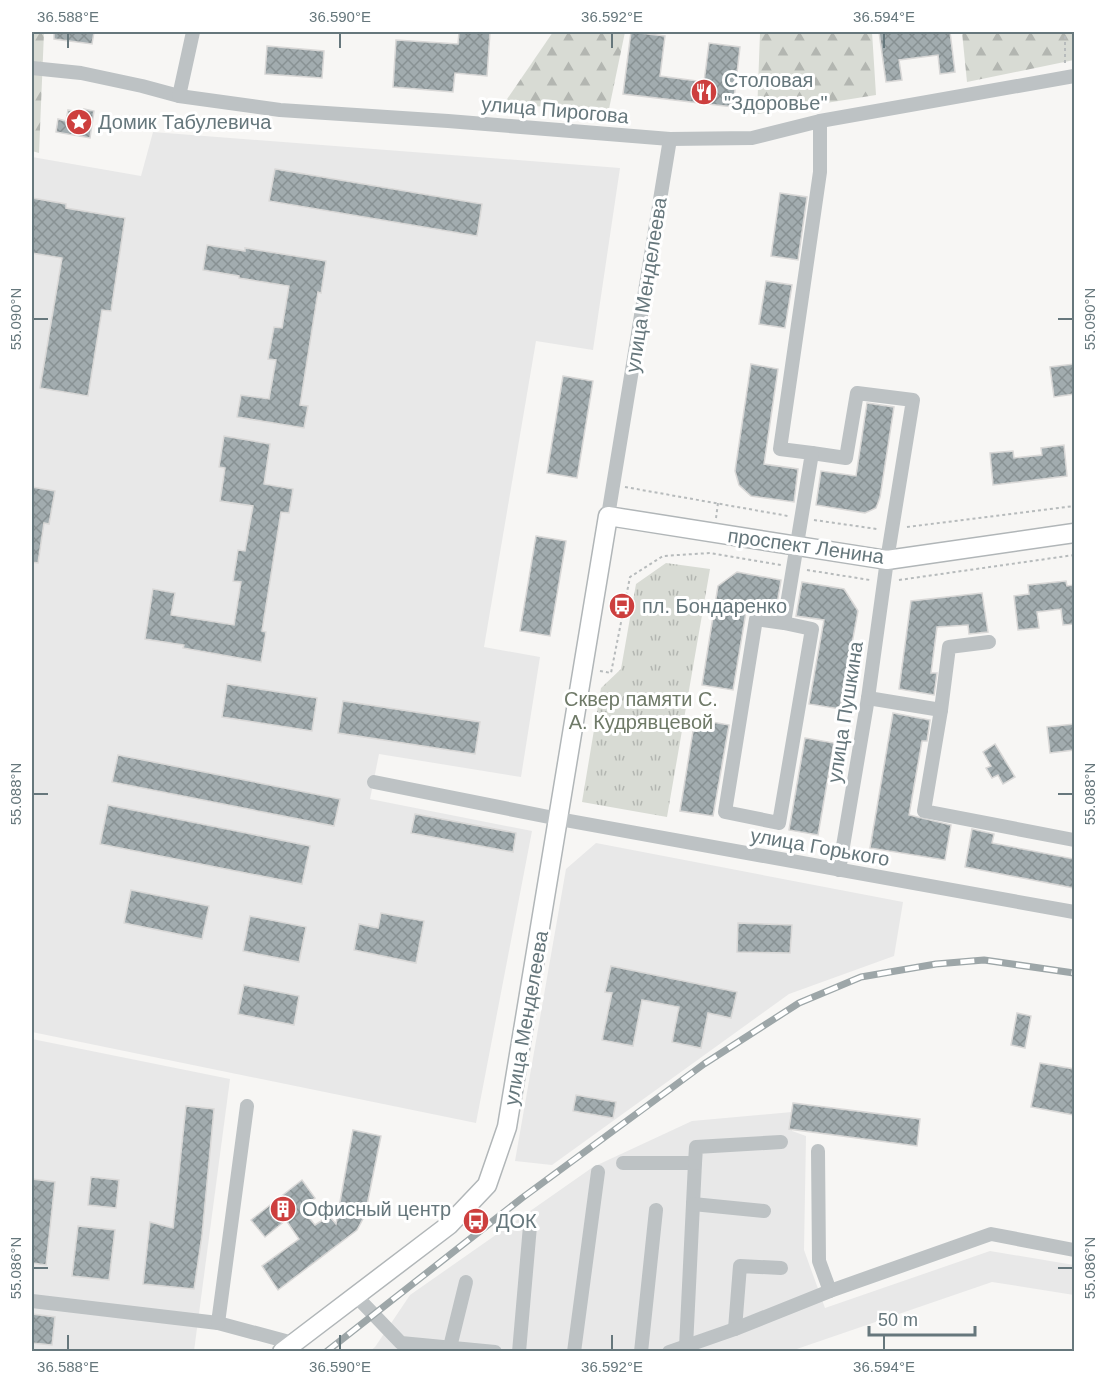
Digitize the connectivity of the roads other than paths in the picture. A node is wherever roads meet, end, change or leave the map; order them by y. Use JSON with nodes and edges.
{"nodes":[{"id":1,"x":192,"y":32,"type":"edge"},
{"id":2,"x":32,"y":68,"type":"edge"},
{"id":3,"x":1069,"y":77,"type":"edge"},
{"id":4,"x":178,"y":96,"type":"junction"},
{"id":5,"x":820,"y":121,"type":"junction"},
{"id":6,"x":670,"y":139,"type":"junction"},
{"id":7,"x":812,"y":453,"type":"junction"},
{"id":8,"x":608,"y":516,"type":"junction"},
{"id":9,"x":1074,"y":533,"type":"edge"},
{"id":10,"x":797,"y":545,"type":"junction"},
{"id":11,"x":887,"y":560,"type":"junction"},
{"id":12,"x":784,"y":623,"type":"junction"},
{"id":13,"x":989,"y":642,"type":"dead end"},
{"id":14,"x":868,"y":698,"type":"junction"},
{"id":15,"x":941,"y":710,"type":"junction"},
{"id":16,"x":374,"y":782,"type":"dead end"},
{"id":17,"x":559,"y":819,"type":"junction"},
{"id":18,"x":1074,"y":840,"type":"edge"},
{"id":19,"x":839,"y":870,"type":"junction"},
{"id":20,"x":1074,"y":912,"type":"edge"},
{"id":21,"x":247,"y":1106,"type":"dead end"},
{"id":22,"x":782,"y":1142,"type":"dead end"},
{"id":23,"x":818,"y":1151,"type":"dead end"},
{"id":24,"x":623,"y":1163,"type":"dead end"},
{"id":25,"x":695,"y":1163,"type":"junction"},
{"id":26,"x":598,"y":1172,"type":"dead end"},
{"id":27,"x":693,"y":1204,"type":"junction"},
{"id":28,"x":656,"y":1210,"type":"dead end"},
{"id":29,"x":764,"y":1211,"type":"dead end"},
{"id":30,"x":531,"y":1226,"type":"dead end"},
{"id":31,"x":1074,"y":1250,"type":"edge"},
{"id":32,"x":781,"y":1268,"type":"dead end"},
{"id":33,"x":466,"y":1282,"type":"dead end"},
{"id":34,"x":830,"y":1291,"type":"junction"},
{"id":35,"x":355,"y":1295,"type":"junction"},
{"id":36,"x":32,"y":1301,"type":"edge"},
{"id":37,"x":218,"y":1323,"type":"junction"},
{"id":38,"x":735,"y":1329,"type":"junction"},
{"id":39,"x":288,"y":1347,"type":"edge"},
{"id":40,"x":401,"y":1347,"type":"edge"},
{"id":41,"x":445,"y":1349,"type":"edge"},
{"id":42,"x":684,"y":1349,"type":"edge"},
{"id":43,"x":494,"y":1351,"type":"edge"},
{"id":44,"x":519,"y":1352,"type":"edge"},
{"id":45,"x":574,"y":1352,"type":"edge"},
{"id":46,"x":641,"y":1352,"type":"edge"},
{"id":47,"x":669,"y":1352,"type":"edge"}],
"edges":[{"from":1,"to":4,"type":"street"},
{"from":2,"to":4,"type":"street","name":"улица Пирогова"},
{"from":3,"to":5,"type":"street","name":"улица Пирогова"},
{"from":4,"to":6,"type":"street","name":"улица Пирогова"},
{"from":5,"to":6,"type":"street","name":"улица Пирогова"},
{"from":5,"to":7,"type":"street"},
{"from":6,"to":8,"type":"street","name":"улица Менделеева"},
{"from":7,"to":10,"type":"street"},
{"from":7,"to":11,"type":"street","name":"улица Пушкина"},
{"from":8,"to":10,"type":"main road","name":"проспект Ленина"},
{"from":8,"to":17,"type":"main road","name":"улица Менделеева"},
{"from":9,"to":11,"type":"main road","name":"проспект Ленина"},
{"from":10,"to":11,"type":"main road","name":"проспект Ленина"},
{"from":10,"to":12,"type":"street"},
{"from":11,"to":14,"type":"street","name":"улица Пушкина"},
{"from":12,"to":12,"type":"street"},
{"from":13,"to":15,"type":"street"},
{"from":14,"to":15,"type":"street"},
{"from":14,"to":19,"type":"street","name":"улица Пушкина"},
{"from":15,"to":18,"type":"street"},
{"from":16,"to":17,"type":"street","name":"улица Горького"},
{"from":17,"to":19,"type":"street","name":"улица Горького"},
{"from":17,"to":35,"type":"main road","name":"улица Менделеева"},
{"from":19,"to":20,"type":"street","name":"улица Горького"},
{"from":21,"to":37,"type":"street"},
{"from":22,"to":25,"type":"street"},
{"from":23,"to":34,"type":"street"},
{"from":24,"to":25,"type":"street"},
{"from":25,"to":27,"type":"street"},
{"from":26,"to":45,"type":"street"},
{"from":27,"to":29,"type":"street"},
{"from":27,"to":42,"type":"street"},
{"from":28,"to":46,"type":"street"},
{"from":30,"to":44,"type":"street"},
{"from":31,"to":34,"type":"street"},
{"from":32,"to":38,"type":"street"},
{"from":33,"to":41,"type":"street"},
{"from":34,"to":38,"type":"street"},
{"from":35,"to":39,"type":"main road","name":"улица Менделеева"},
{"from":35,"to":40,"type":"street"},
{"from":36,"to":37,"type":"street"},
{"from":37,"to":39,"type":"street"},
{"from":38,"to":42,"type":"street"},
{"from":40,"to":41,"type":"street"},
{"from":41,"to":43,"type":"street"},
{"from":42,"to":47,"type":"street"}]}
